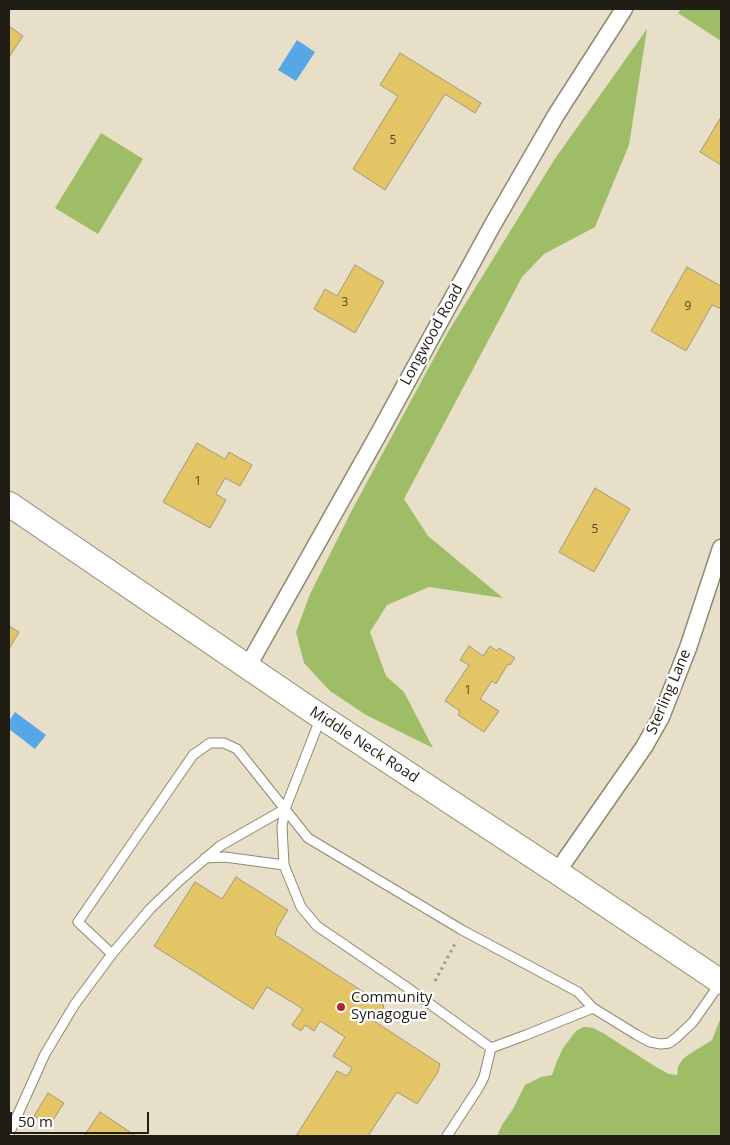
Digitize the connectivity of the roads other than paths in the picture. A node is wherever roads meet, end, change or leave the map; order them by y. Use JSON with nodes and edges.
{"nodes":[{"id":1,"x":624,"y":9,"type":"edge"},
{"id":2,"x":9,"y":504,"type":"edge"},
{"id":3,"x":721,"y":548,"type":"edge"},
{"id":4,"x":248,"y":666,"type":"junction"},
{"id":5,"x":321,"y":716,"type":"junction"},
{"id":6,"x":285,"y":809,"type":"junction"},
{"id":7,"x":205,"y":858,"type":"junction"},
{"id":8,"x":284,"y":864,"type":"junction"},
{"id":9,"x":557,"y":872,"type":"junction"},
{"id":10,"x":112,"y":954,"type":"junction"},
{"id":11,"x":721,"y":982,"type":"edge"},
{"id":12,"x":592,"y":1008,"type":"junction"},
{"id":13,"x":491,"y":1048,"type":"junction"},
{"id":14,"x":9,"y":1134,"type":"edge"},
{"id":15,"x":447,"y":1136,"type":"edge"}],
"edges":[{"from":1,"to":4,"type":"street","name":"Longwood Road"},
{"from":2,"to":4,"type":"main road","name":"Middle Neck Road"},
{"from":3,"to":9,"type":"street","name":"Sterling Lane"},
{"from":4,"to":5,"type":"main road","name":"Middle Neck Road"},
{"from":5,"to":6,"type":"lane"},
{"from":5,"to":9,"type":"main road","name":"Middle Neck Road"},
{"from":6,"to":7,"type":"lane"},
{"from":6,"to":8,"type":"lane"},
{"from":6,"to":10,"type":"lane"},
{"from":6,"to":12,"type":"lane"},
{"from":7,"to":8,"type":"lane"},
{"from":7,"to":10,"type":"lane"},
{"from":8,"to":13,"type":"lane"},
{"from":9,"to":11,"type":"main road","name":"Middle Neck Road"},
{"from":10,"to":14,"type":"lane"},
{"from":11,"to":12,"type":"lane"},
{"from":12,"to":13,"type":"lane"},
{"from":13,"to":15,"type":"lane"}]}
